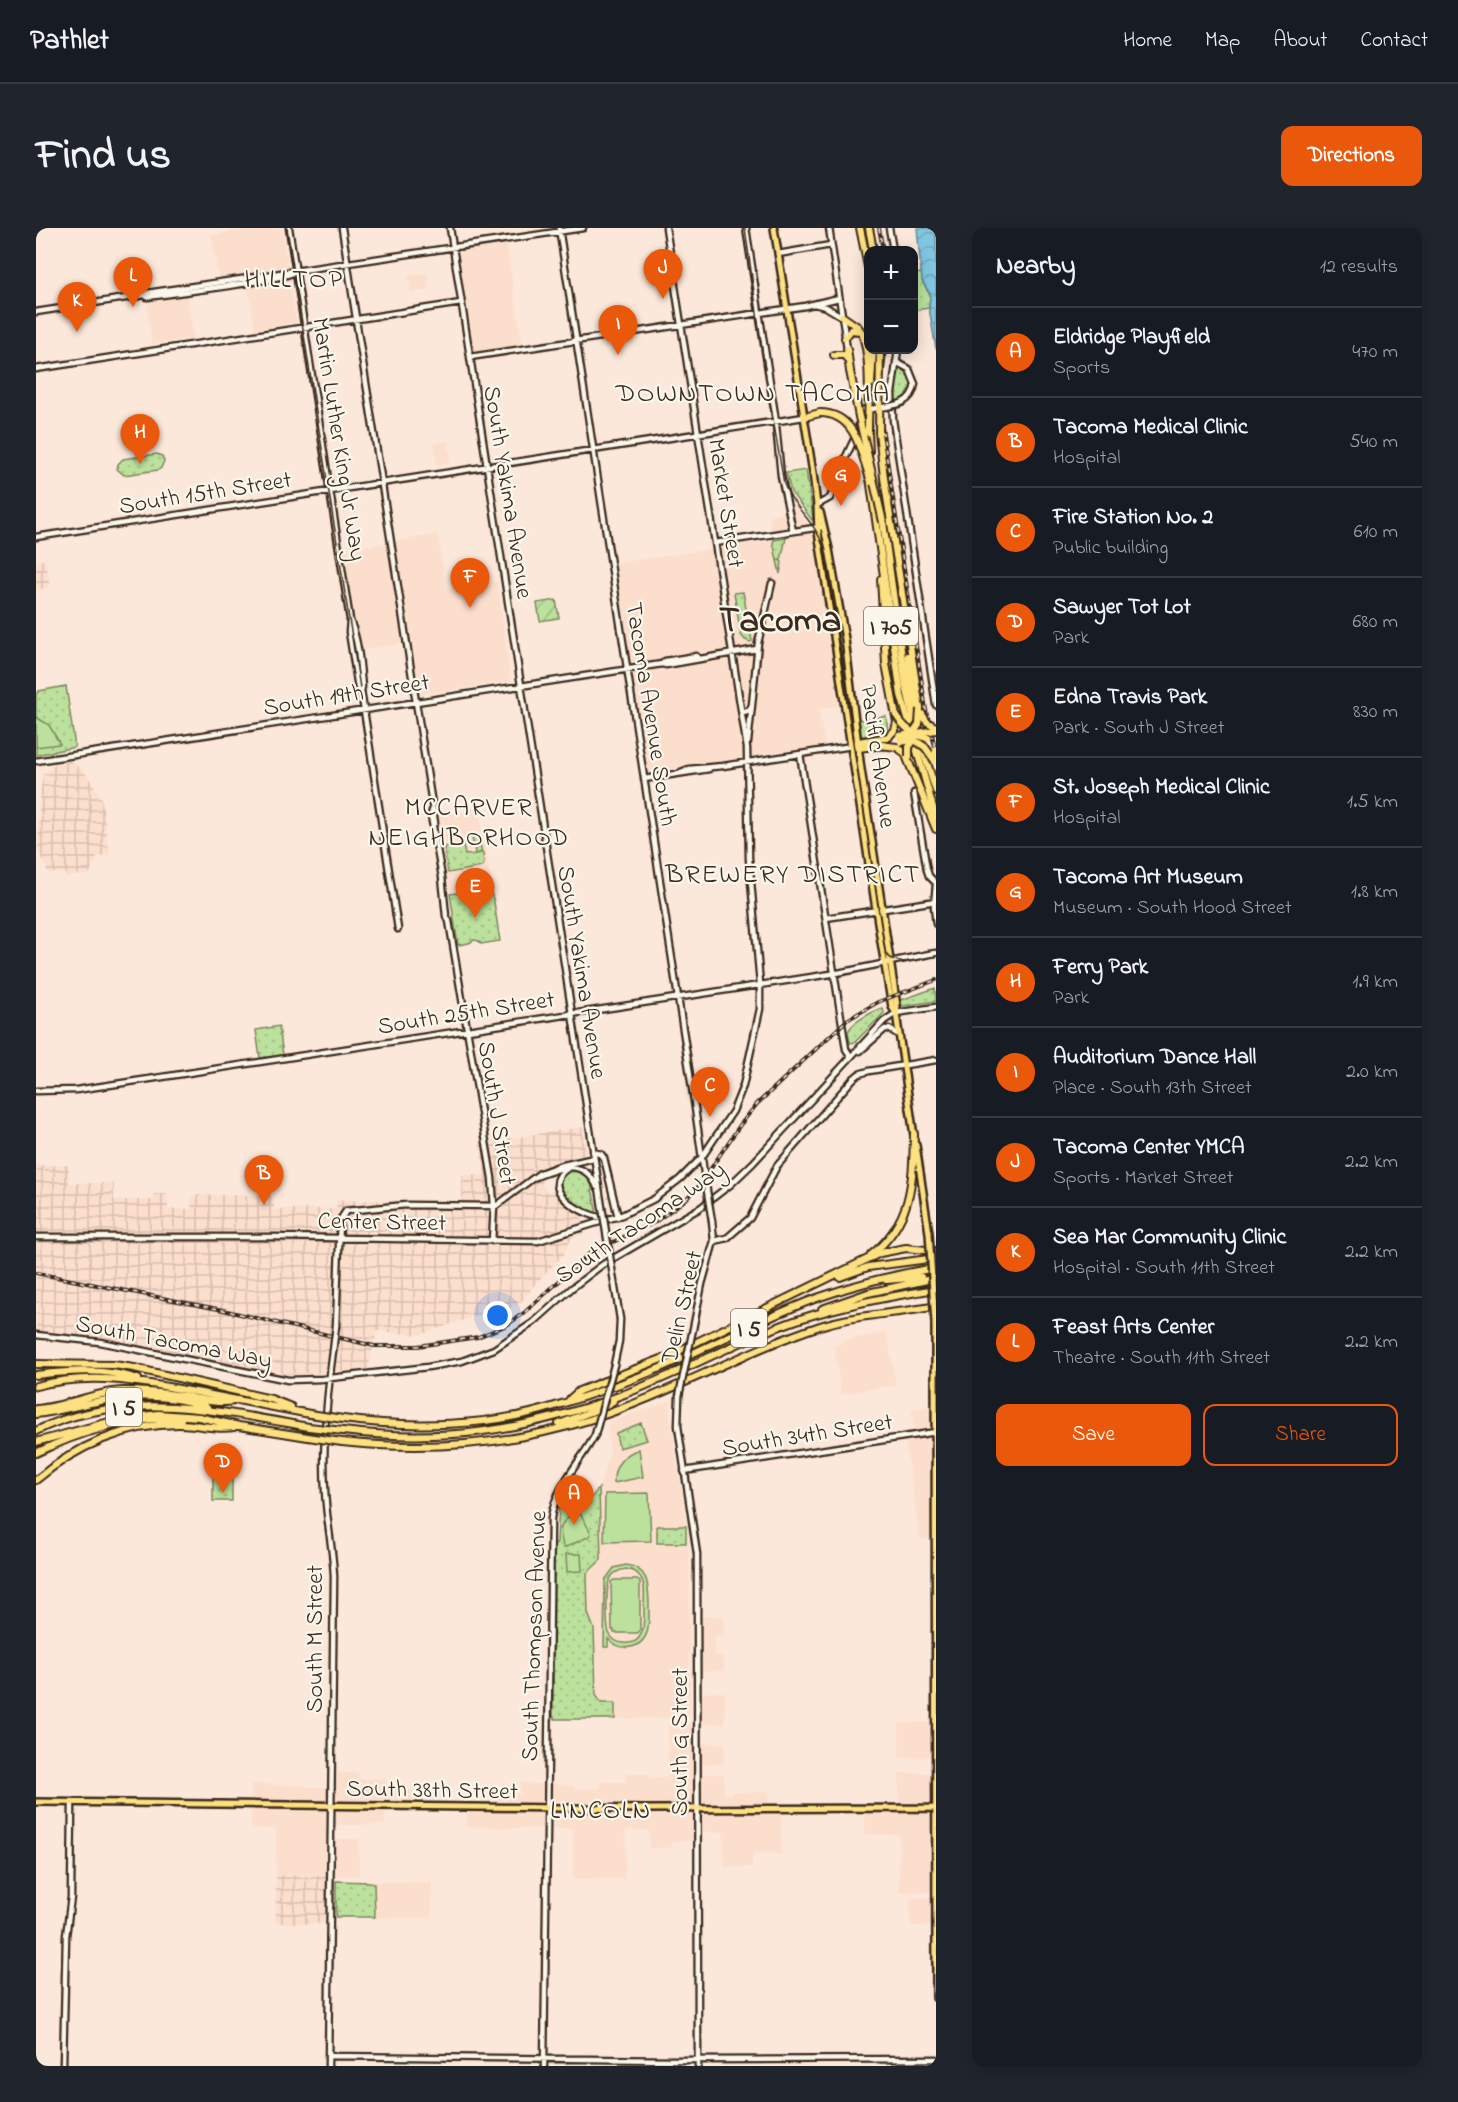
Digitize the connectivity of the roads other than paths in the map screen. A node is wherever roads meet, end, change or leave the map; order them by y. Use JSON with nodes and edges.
{"nodes":[{"id":1,"x":289,"y":228,"type":"edge"},
{"id":2,"x":342,"y":228,"type":"edge"},
{"id":3,"x":450,"y":228,"type":"edge"},
{"id":4,"x":583,"y":228,"type":"edge"},
{"id":5,"x":666,"y":228,"type":"edge"},
{"id":6,"x":746,"y":228,"type":"edge"},
{"id":7,"x":774,"y":228,"type":"edge"},
{"id":8,"x":829,"y":228,"type":"edge"},
{"id":9,"x":860,"y":228,"type":"edge"},
{"id":10,"x":869,"y":228,"type":"edge"},
{"id":11,"x":889,"y":228,"type":"edge"},
{"id":12,"x":559,"y":230,"type":"edge"},
{"id":13,"x":831,"y":245,"type":"junction"},
{"id":14,"x":872,"y":246,"type":"edge"},
{"id":15,"x":892,"y":246,"type":"edge"},
{"id":16,"x":453,"y":248,"type":"junction"},
{"id":17,"x":864,"y":248,"type":"edge"},
{"id":18,"x":778,"y":254,"type":"junction"},
{"id":19,"x":348,"y":264,"type":"junction"},
{"id":20,"x":295,"y":272,"type":"junction"},
{"id":21,"x":839,"y":298,"type":"junction"},
{"id":22,"x":461,"y":303,"type":"junction"},
{"id":23,"x":814,"y":304,"type":"junction"},
{"id":24,"x":786,"y":308,"type":"junction"},
{"id":25,"x":36,"y":312,"type":"edge"},
{"id":26,"x":759,"y":313,"type":"junction"},
{"id":27,"x":842,"y":316,"type":"junction"},
{"id":28,"x":356,"y":319,"type":"junction"},
{"id":29,"x":681,"y":325,"type":"junction"},
{"id":30,"x":304,"y":327,"type":"junction"},
{"id":31,"x":862,"y":333,"type":"junction"},
{"id":32,"x":845,"y":338,"type":"junction"},
{"id":33,"x":576,"y":341,"type":"junction"},
{"id":34,"x":847,"y":349,"type":"joint"},
{"id":35,"x":877,"y":354,"type":"edge"},
{"id":36,"x":877,"y":354,"type":"edge"},
{"id":37,"x":897,"y":354,"type":"edge"},
{"id":38,"x":834,"y":355,"type":"dead end"},
{"id":39,"x":470,"y":357,"type":"junction"},
{"id":40,"x":849,"y":360,"type":"junction"},
{"id":41,"x":896,"y":362,"type":"junction"},
{"id":42,"x":36,"y":369,"type":"edge"},
{"id":43,"x":804,"y":417,"type":"junction"},
{"id":44,"x":775,"y":421,"type":"junction"},
{"id":45,"x":868,"y":432,"type":"junction"},
{"id":46,"x":698,"y":433,"type":"junction"},
{"id":47,"x":593,"y":450,"type":"junction"},
{"id":48,"x":486,"y":467,"type":"junction"},
{"id":49,"x":382,"y":483,"type":"junction"},
{"id":50,"x":330,"y":491,"type":"junction"},
{"id":51,"x":818,"y":505,"type":"junction"},
{"id":52,"x":883,"y":522,"type":"junction"},
{"id":53,"x":821,"y":528,"type":"junction"},
{"id":54,"x":793,"y":531,"type":"junction"},
{"id":55,"x":36,"y":537,"type":"edge"},
{"id":56,"x":715,"y":543,"type":"junction"},
{"id":57,"x":879,"y":543,"type":"junction"},
{"id":58,"x":896,"y":557,"type":"junction"},
{"id":59,"x":772,"y":583,"type":"dead end"},
{"id":60,"x":757,"y":649,"type":"junction"},
{"id":61,"x":732,"y":653,"type":"junction"},
{"id":62,"x":627,"y":669,"type":"junction"},
{"id":63,"x":521,"y":686,"type":"junction"},
{"id":64,"x":415,"y":702,"type":"junction"},
{"id":65,"x":752,"y":703,"type":"junction"},
{"id":66,"x":936,"y":705,"type":"edge"},
{"id":67,"x":920,"y":709,"type":"junction"},
{"id":68,"x":364,"y":710,"type":"junction"},
{"id":69,"x":742,"y":712,"type":"junction"},
{"id":70,"x":896,"y":716,"type":"junction"},
{"id":71,"x":936,"y":728,"type":"edge"},
{"id":72,"x":928,"y":734,"type":"junction"},
{"id":73,"x":914,"y":736,"type":"junction"},
{"id":74,"x":936,"y":736,"type":"edge"},
{"id":75,"x":900,"y":739,"type":"junction"},
{"id":76,"x":883,"y":740,"type":"junction"},
{"id":77,"x":856,"y":743,"type":"junction"},
{"id":78,"x":921,"y":744,"type":"junction"},
{"id":79,"x":747,"y":748,"type":"junction"},
{"id":80,"x":936,"y":749,"type":"edge"},
{"id":81,"x":800,"y":754,"type":"junction"},
{"id":82,"x":907,"y":756,"type":"junction"},
{"id":83,"x":36,"y":761,"type":"edge"},
{"id":84,"x":747,"y":762,"type":"junction"},
{"id":85,"x":936,"y":763,"type":"edge"},
{"id":86,"x":644,"y":778,"type":"junction"},
{"id":87,"x":936,"y":791,"type":"edge"},
{"id":88,"x":914,"y":794,"type":"dead end"},
{"id":89,"x":931,"y":811,"type":"junction"},
{"id":90,"x":936,"y":818,"type":"edge"},
{"id":91,"x":936,"y":829,"type":"edge"},
{"id":92,"x":936,"y":883,"type":"edge"},
{"id":93,"x":935,"y":902,"type":"edge"},
{"id":94,"x":879,"y":909,"type":"junction"},
{"id":95,"x":826,"y":918,"type":"junction"},
{"id":96,"x":936,"y":924,"type":"edge"},
{"id":97,"x":398,"y":929,"type":"dead end"},
{"id":98,"x":936,"y":953,"type":"edge"},
{"id":99,"x":888,"y":962,"type":"junction"},
{"id":100,"x":835,"y":973,"type":"junction"},
{"id":101,"x":760,"y":984,"type":"junction"},
{"id":102,"x":678,"y":997,"type":"junction"},
{"id":103,"x":936,"y":1007,"type":"edge"},
{"id":104,"x":896,"y":1013,"type":"junction"},
{"id":105,"x":572,"y":1014,"type":"junction"},
{"id":106,"x":467,"y":1030,"type":"junction"},
{"id":107,"x":899,"y":1035,"type":"junction"},
{"id":108,"x":852,"y":1056,"type":"junction"},
{"id":109,"x":936,"y":1060,"type":"edge"},
{"id":110,"x":904,"y":1065,"type":"junction"},
{"id":111,"x":36,"y":1090,"type":"edge"},
{"id":112,"x":914,"y":1134,"type":"junction"},
{"id":113,"x":593,"y":1152,"type":"junction"},
{"id":114,"x":702,"y":1156,"type":"junction"},
{"id":115,"x":594,"y":1158,"type":"junction"},
{"id":116,"x":568,"y":1168,"type":"junction"},
{"id":117,"x":689,"y":1170,"type":"junction"},
{"id":118,"x":704,"y":1172,"type":"junction"},
{"id":119,"x":525,"y":1182,"type":"junction"},
{"id":120,"x":600,"y":1193,"type":"junction"},
{"id":121,"x":494,"y":1206,"type":"junction"},
{"id":122,"x":616,"y":1217,"type":"junction"},
{"id":123,"x":36,"y":1237,"type":"edge"},
{"id":124,"x":340,"y":1238,"type":"junction"},
{"id":125,"x":492,"y":1241,"type":"junction"},
{"id":126,"x":714,"y":1241,"type":"junction"},
{"id":127,"x":936,"y":1251,"type":"edge"},
{"id":128,"x":936,"y":1258,"type":"edge"},
{"id":129,"x":936,"y":1268,"type":"edge"},
{"id":130,"x":845,"y":1271,"type":"junction"},
{"id":131,"x":936,"y":1276,"type":"edge"},
{"id":132,"x":872,"y":1281,"type":"junction"},
{"id":133,"x":936,"y":1289,"type":"edge"},
{"id":134,"x":787,"y":1300,"type":"junction"},
{"id":135,"x":936,"y":1307,"type":"edge"},
{"id":136,"x":802,"y":1318,"type":"junction"},
{"id":137,"x":935,"y":1323,"type":"edge"},
{"id":138,"x":36,"y":1335,"type":"edge"},
{"id":139,"x":36,"y":1364,"type":"edge"},
{"id":140,"x":36,"y":1375,"type":"edge"},
{"id":141,"x":329,"y":1379,"type":"junction"},
{"id":142,"x":153,"y":1384,"type":"junction"},
{"id":143,"x":36,"y":1386,"type":"edge"},
{"id":144,"x":621,"y":1396,"type":"junction"},
{"id":145,"x":237,"y":1400,"type":"junction"},
{"id":146,"x":568,"y":1402,"type":"junction"},
{"id":147,"x":36,"y":1409,"type":"edge"},
{"id":148,"x":216,"y":1411,"type":"junction"},
{"id":149,"x":307,"y":1413,"type":"junction"},
{"id":150,"x":36,"y":1414,"type":"edge"},
{"id":151,"x":678,"y":1419,"type":"joint"},
{"id":152,"x":208,"y":1420,"type":"junction"},
{"id":153,"x":238,"y":1426,"type":"junction"},
{"id":154,"x":36,"y":1431,"type":"edge"},
{"id":155,"x":936,"y":1432,"type":"edge"},
{"id":156,"x":529,"y":1434,"type":"junction"},
{"id":157,"x":595,"y":1435,"type":"joint"},
{"id":158,"x":36,"y":1442,"type":"edge"},
{"id":159,"x":36,"y":1454,"type":"edge"},
{"id":160,"x":684,"y":1471,"type":"junction"},
{"id":161,"x":36,"y":1480,"type":"edge"},
{"id":162,"x":36,"y":1802,"type":"edge"},
{"id":163,"x":72,"y":1803,"type":"junction"},
{"id":164,"x":332,"y":1806,"type":"junction"},
{"id":165,"x":547,"y":1808,"type":"junction"},
{"id":166,"x":936,"y":1808,"type":"edge"},
{"id":167,"x":696,"y":1809,"type":"junction"},
{"id":168,"x":936,"y":1998,"type":"edge"},
{"id":169,"x":328,"y":2056,"type":"junction"},
{"id":170,"x":544,"y":2059,"type":"junction"},
{"id":171,"x":936,"y":2059,"type":"edge"},
{"id":172,"x":698,"y":2060,"type":"junction"},
{"id":173,"x":63,"y":2066,"type":"edge"},
{"id":174,"x":328,"y":2066,"type":"edge"},
{"id":175,"x":544,"y":2066,"type":"edge"},
{"id":176,"x":698,"y":2066,"type":"edge"}],
"edges":[{"from":1,"to":20,"type":"street","name":"Martin Luther King Jr Way"},
{"from":2,"to":19,"type":"street"},
{"from":3,"to":16,"type":"street","name":"South Yakima Avenue"},
{"from":4,"to":12,"type":"street"},
{"from":5,"to":29,"type":"street","name":"Market Street"},
{"from":6,"to":26,"type":"street"},
{"from":7,"to":18,"type":"main road","name":"Pacific Avenue"},
{"from":8,"to":13,"type":"street"},
{"from":9,"to":17,"type":"highway"},
{"from":10,"to":14,"type":"highway"},
{"from":11,"to":15,"type":"street"},
{"from":12,"to":16,"type":"street"},
{"from":12,"to":33,"type":"street","name":"Tacoma Avenue South"},
{"from":13,"to":18,"type":"street"},
{"from":13,"to":21,"type":"street"},
{"from":16,"to":19,"type":"street"},
{"from":16,"to":22,"type":"street","name":"South Yakima Avenue"},
{"from":18,"to":24,"type":"main road","name":"Pacific Avenue"},
{"from":19,"to":20,"type":"street"},
{"from":19,"to":28,"type":"street"},
{"from":20,"to":25,"type":"street"},
{"from":20,"to":30,"type":"street","name":"Martin Luther King Jr Way"},
{"from":21,"to":23,"type":"street"},
{"from":21,"to":27,"type":"street"},
{"from":22,"to":28,"type":"street"},
{"from":22,"to":39,"type":"street","name":"South Yakima Avenue"},
{"from":23,"to":24,"type":"street"},
{"from":23,"to":27,"type":"street"},
{"from":24,"to":26,"type":"street"},
{"from":24,"to":43,"type":"main road","name":"Pacific Avenue"},
{"from":26,"to":29,"type":"street"},
{"from":26,"to":44,"type":"street"},
{"from":27,"to":31,"type":"highway"},
{"from":27,"to":32,"type":"street"},
{"from":28,"to":30,"type":"street"},
{"from":28,"to":49,"type":"street"},
{"from":29,"to":33,"type":"street"},
{"from":29,"to":46,"type":"street","name":"Market Street"},
{"from":30,"to":42,"type":"street"},
{"from":30,"to":50,"type":"street","name":"Martin Luther King Jr Way"},
{"from":31,"to":32,"type":"highway"},
{"from":31,"to":45,"type":"highway","bridge":true},
{"from":32,"to":34,"type":"street"},
{"from":33,"to":39,"type":"street"},
{"from":33,"to":47,"type":"street","name":"Tacoma Avenue South"},
{"from":34,"to":40,"type":"highway"},
{"from":35,"to":45,"type":"highway","number":"I 705","bridge":true},
{"from":36,"to":58,"type":"highway","number":"I 705","bridge":true},
{"from":37,"to":41,"type":"street"},
{"from":38,"to":40,"type":"highway"},
{"from":39,"to":48,"type":"street","name":"South Yakima Avenue"},
{"from":40,"to":52,"type":"highway","bridge":true},
{"from":41,"to":51,"type":"street","bridge":true},
{"from":41,"to":66,"type":"street"},
{"from":43,"to":44,"type":"street","name":"South 15th Street"},
{"from":43,"to":51,"type":"main road","name":"Pacific Avenue"},
{"from":43,"to":52,"type":"highway","bridge":true},
{"from":44,"to":46,"type":"street","name":"South 15th Street"},
{"from":44,"to":54,"type":"street"},
{"from":45,"to":57,"type":"highway","number":"I 705"},
{"from":46,"to":47,"type":"street","name":"South 15th Street"},
{"from":46,"to":56,"type":"street","name":"Market Street"},
{"from":47,"to":48,"type":"street","name":"South 15th Street"},
{"from":47,"to":62,"type":"street","name":"Tacoma Avenue South"},
{"from":48,"to":49,"type":"street","name":"South 15th Street"},
{"from":48,"to":63,"type":"street","name":"South Yakima Avenue"},
{"from":49,"to":50,"type":"street","name":"South 15th Street"},
{"from":49,"to":64,"type":"street","name":"South J Street"},
{"from":50,"to":55,"type":"street","name":"South 15th Street"},
{"from":50,"to":68,"type":"street","name":"Martin Luther King Jr Way"},
{"from":51,"to":53,"type":"main road","name":"Pacific Avenue"},
{"from":52,"to":78,"type":"highway"},
{"from":53,"to":54,"type":"street"},
{"from":53,"to":77,"type":"main road","name":"Pacific Avenue"},
{"from":53,"to":77,"type":"main road","name":"Pacific Avenue"},
{"from":54,"to":56,"type":"street"},
{"from":56,"to":61,"type":"street","name":"Market Street"},
{"from":57,"to":70,"type":"highway"},
{"from":57,"to":89,"type":"highway","number":"I 705"},
{"from":58,"to":67,"type":"highway"},
{"from":58,"to":78,"type":"highway","number":"I 705"},
{"from":59,"to":60,"type":"street"},
{"from":60,"to":61,"type":"street","name":"South 19th Street"},
{"from":60,"to":65,"type":"street"},
{"from":61,"to":62,"type":"street","name":"South 19th Street"},
{"from":61,"to":69,"type":"street","name":"Market Street"},
{"from":62,"to":63,"type":"street","name":"South 19th Street"},
{"from":62,"to":86,"type":"street","name":"Tacoma Avenue South"},
{"from":63,"to":64,"type":"street","name":"South 19th Street"},
{"from":63,"to":105,"type":"street","name":"South Yakima Avenue"},
{"from":64,"to":68,"type":"street","name":"South 19th Street"},
{"from":64,"to":106,"type":"street","name":"South J Street"},
{"from":65,"to":69,"type":"street"},
{"from":65,"to":79,"type":"street"},
{"from":67,"to":71,"type":"highway","bridge":true},
{"from":67,"to":73,"type":"highway","bridge":true},
{"from":68,"to":83,"type":"street","name":"South 19th Street"},
{"from":68,"to":97,"type":"street","name":"Martin Luther King Jr Way"},
{"from":69,"to":79,"type":"street","name":"Market Street"},
{"from":70,"to":73,"type":"highway","bridge":true},
{"from":70,"to":76,"type":"highway","bridge":true},
{"from":71,"to":72,"type":"highway","bridge":true},
{"from":72,"to":73,"type":"highway","bridge":true},
{"from":72,"to":74,"type":"highway","bridge":true},
{"from":73,"to":75,"type":"highway","bridge":true},
{"from":73,"to":82,"type":"highway","bridge":true},
{"from":73,"to":85,"type":"highway","bridge":true},
{"from":75,"to":76,"type":"highway"},
{"from":75,"to":76,"type":"highway"},
{"from":76,"to":77,"type":"highway"},
{"from":76,"to":77,"type":"highway"},
{"from":76,"to":82,"type":"highway"},
{"from":77,"to":81,"type":"street"},
{"from":77,"to":94,"type":"main road","name":"Pacific Avenue"},
{"from":78,"to":87,"type":"highway","number":"I 705"},
{"from":79,"to":84,"type":"street","name":"Center Street"},
{"from":80,"to":85,"type":"highway","bridge":true},
{"from":81,"to":84,"type":"street"},
{"from":81,"to":95,"type":"street"},
{"from":82,"to":89,"type":"highway"},
{"from":84,"to":86,"type":"street"},
{"from":84,"to":101,"type":"street","name":"Center Street"},
{"from":86,"to":102,"type":"street","name":"Tacoma Avenue South"},
{"from":88,"to":92,"type":"street"},
{"from":89,"to":90,"type":"highway","number":"I 705"},
{"from":89,"to":91,"type":"highway"},
{"from":92,"to":93,"type":"street"},
{"from":93,"to":94,"type":"street"},
{"from":93,"to":96,"type":"street"},
{"from":94,"to":95,"type":"street"},
{"from":94,"to":99,"type":"main road","name":"Pacific Avenue"},
{"from":95,"to":100,"type":"street"},
{"from":98,"to":99,"type":"street","name":"South 25th Street"},
{"from":99,"to":100,"type":"street","name":"South 25th Street"},
{"from":99,"to":104,"type":"main road","name":"Pacific Avenue"},
{"from":100,"to":101,"type":"street","name":"South 25th Street"},
{"from":100,"to":108,"type":"street"},
{"from":101,"to":102,"type":"street","name":"South 25th Street"},
{"from":101,"to":114,"type":"street","name":"Center Street"},
{"from":102,"to":105,"type":"street","name":"South 25th Street"},
{"from":102,"to":114,"type":"street","name":"Tacoma Avenue South"},
{"from":103,"to":104,"type":"street"},
{"from":104,"to":107,"type":"main road","name":"Pacific Avenue"},
{"from":104,"to":108,"type":"street","name":"South Tacoma Way"},
{"from":105,"to":106,"type":"street","name":"South 25th Street"},
{"from":105,"to":113,"type":"street","name":"South Yakima Avenue"},
{"from":106,"to":111,"type":"street","name":"South 25th Street"},
{"from":106,"to":121,"type":"street","name":"South J Street"},
{"from":107,"to":108,"type":"street"},
{"from":107,"to":110,"type":"main road","name":"Pacific Avenue"},
{"from":108,"to":141,"type":"street","name":"South Tacoma Way"},
{"from":109,"to":110,"type":"street"},
{"from":110,"to":112,"type":"main road","name":"Pacific Avenue"},
{"from":110,"to":126,"type":"street","name":"Delin Street"},
{"from":112,"to":130,"type":"highway"},
{"from":112,"to":137,"type":"main road","name":"Pacific Avenue","bridge":true},
{"from":113,"to":115,"type":"street","name":"South Yakima Avenue"},
{"from":113,"to":122,"type":"street"},
{"from":114,"to":117,"type":"street","name":"Center Street"},
{"from":114,"to":118,"type":"street","name":"Tacoma Avenue South"},
{"from":115,"to":119,"type":"street"},
{"from":115,"to":120,"type":"street","name":"South Yakima Avenue"},
{"from":116,"to":119,"type":"street"},
{"from":116,"to":120,"type":"street"},
{"from":116,"to":122,"type":"street"},
{"from":117,"to":118,"type":"street"},
{"from":117,"to":122,"type":"street","name":"Center Street"},
{"from":118,"to":126,"type":"street","name":"Tacoma Avenue South","bridge":true},
{"from":119,"to":121,"type":"street"},
{"from":120,"to":157,"type":"street","name":"South Yakima Avenue","bridge":true},
{"from":121,"to":124,"type":"street","name":"South M Street"},
{"from":121,"to":125,"type":"street","name":"South J Street"},
{"from":122,"to":125,"type":"street","name":"Center Street"},
{"from":123,"to":124,"type":"street","name":"Center Street"},
{"from":124,"to":125,"type":"street","name":"Center Street"},
{"from":124,"to":141,"type":"street","name":"South M Street","bridge":true},
{"from":126,"to":151,"type":"street","name":"Delin Street","bridge":true},
{"from":127,"to":130,"type":"highway"},
{"from":128,"to":134,"type":"highway"},
{"from":129,"to":132,"type":"highway","number":"I 5"},
{"from":130,"to":134,"type":"highway"},
{"from":131,"to":132,"type":"highway","number":"I 5"},
{"from":131,"to":136,"type":"highway","number":"I 5"},
{"from":132,"to":146,"type":"highway","number":"I 5"},
{"from":133,"to":136,"type":"highway","number":"I 5"},
{"from":134,"to":146,"type":"highway"},
{"from":135,"to":156,"type":"highway"},
{"from":136,"to":144,"type":"highway","number":"I 5"},
{"from":137,"to":155,"type":"main road","name":"Pacific Avenue"},
{"from":138,"to":141,"type":"street","name":"South Tacoma Way"},
{"from":139,"to":149,"type":"highway"},
{"from":140,"to":142,"type":"highway"},
{"from":141,"to":164,"type":"street","name":"South M Street"},
{"from":142,"to":143,"type":"highway","number":"I 5"},
{"from":142,"to":145,"type":"highway","number":"I 5"},
{"from":144,"to":148,"type":"highway","number":"I 5","bridge":true},
{"from":144,"to":156,"type":"highway"},
{"from":145,"to":147,"type":"highway"},
{"from":145,"to":149,"type":"highway","number":"I 5"},
{"from":146,"to":149,"type":"highway","number":"I 5","bridge":true},
{"from":148,"to":150,"type":"highway"},
{"from":148,"to":154,"type":"highway","number":"I 5"},
{"from":151,"to":160,"type":"street","name":"South G Street"},
{"from":152,"to":153,"type":"highway"},
{"from":152,"to":158,"type":"highway"},
{"from":152,"to":159,"type":"highway"},
{"from":153,"to":156,"type":"highway","bridge":true},
{"from":153,"to":161,"type":"highway"},
{"from":155,"to":160,"type":"street","name":"South 34th Street"},
{"from":155,"to":166,"type":"main road","name":"Pacific Avenue"},
{"from":157,"to":165,"type":"street","name":"South Thompson Avenue"},
{"from":160,"to":167,"type":"street","name":"South G Street"},
{"from":162,"to":163,"type":"main road","name":"South 38th Street"},
{"from":163,"to":164,"type":"main road","name":"South 38th Street"},
{"from":163,"to":173,"type":"street"},
{"from":164,"to":165,"type":"main road","name":"South 38th Street"},
{"from":164,"to":169,"type":"street","name":"South M Street"},
{"from":165,"to":167,"type":"main road","name":"South 38th Street"},
{"from":165,"to":170,"type":"street","name":"South Thompson Avenue"},
{"from":166,"to":167,"type":"main road","name":"South 38th Street"},
{"from":166,"to":168,"type":"main road","name":"Pacific Avenue"},
{"from":167,"to":172,"type":"street","name":"South G Street"},
{"from":169,"to":170,"type":"street"},
{"from":169,"to":174,"type":"street","name":"South M Street"},
{"from":170,"to":172,"type":"street"},
{"from":170,"to":175,"type":"street","name":"South Thompson Avenue"},
{"from":171,"to":172,"type":"street"},
{"from":172,"to":176,"type":"street","name":"South G Street"}]}
